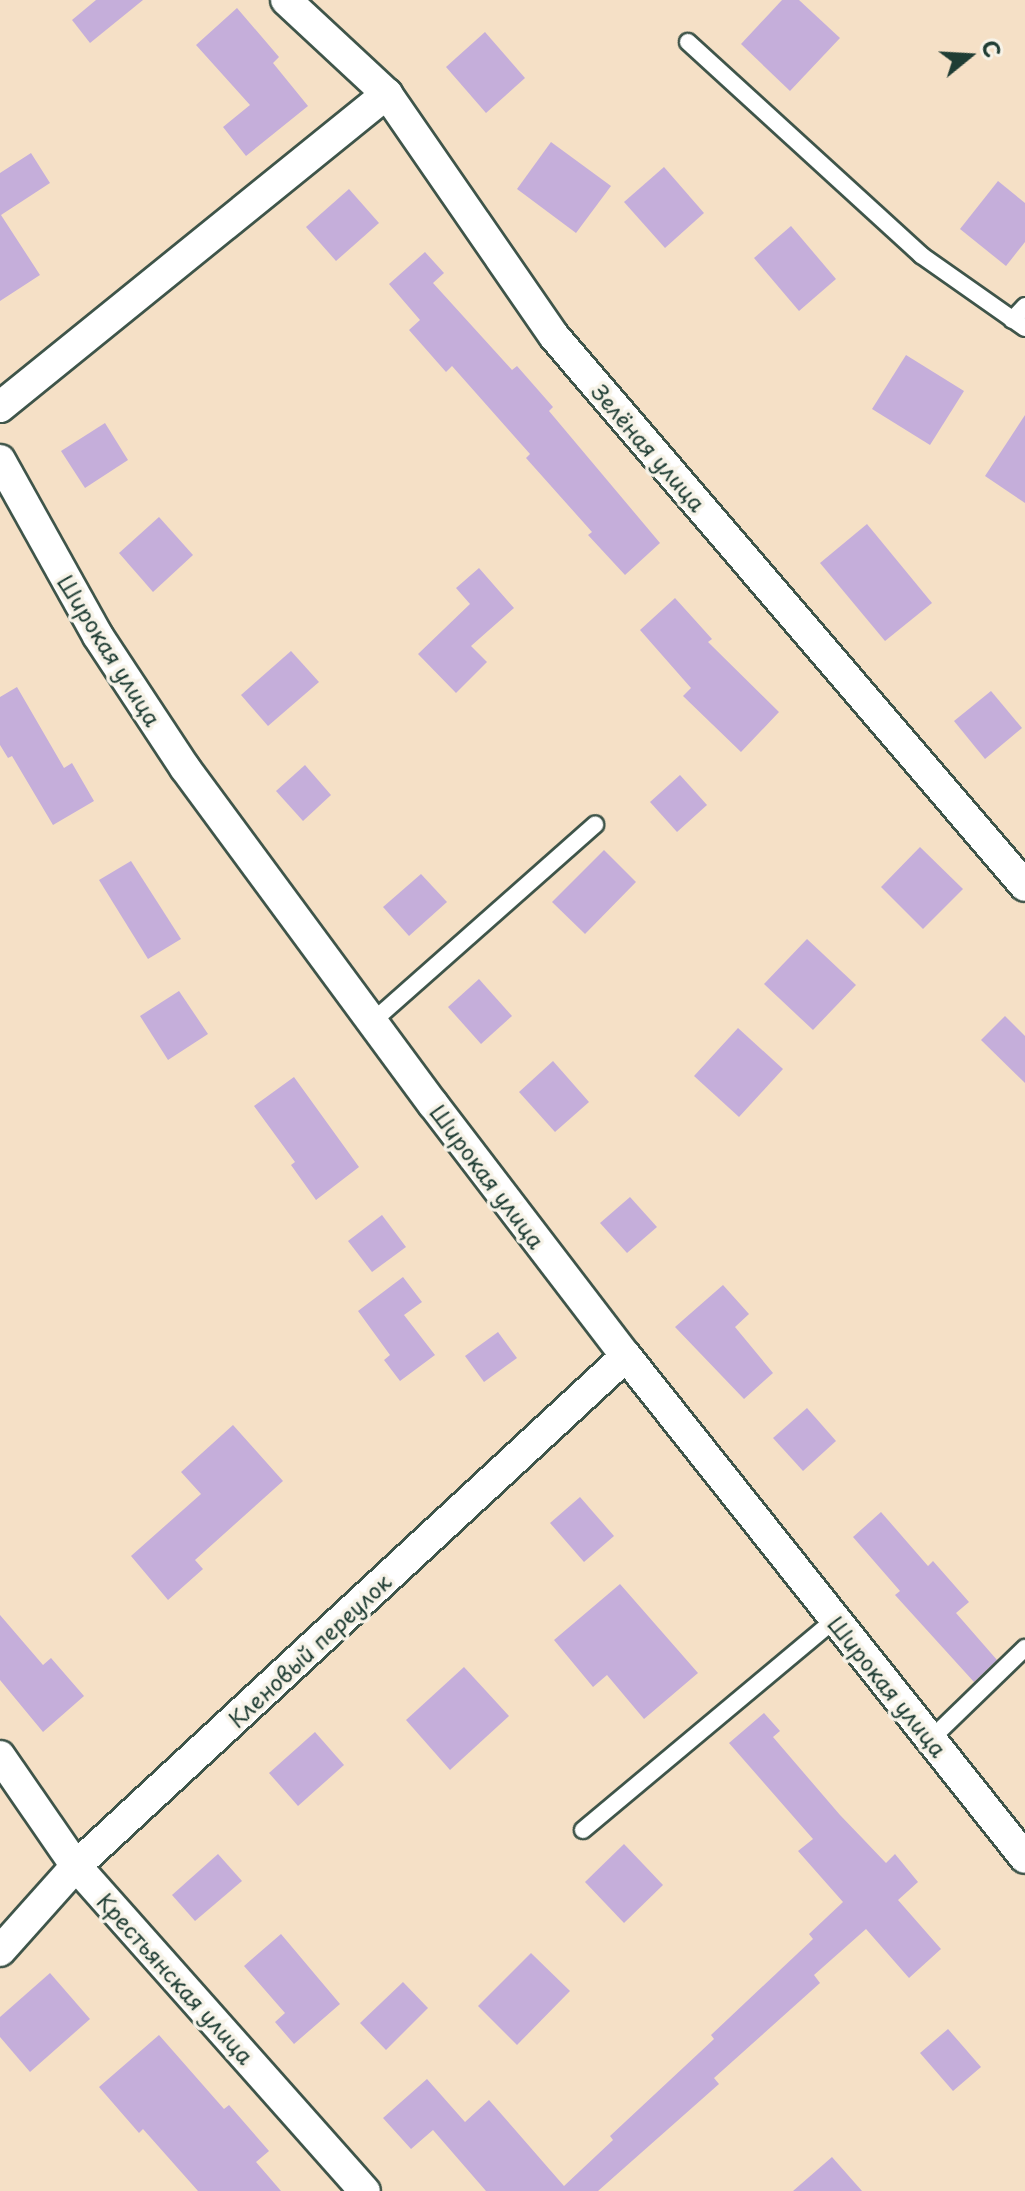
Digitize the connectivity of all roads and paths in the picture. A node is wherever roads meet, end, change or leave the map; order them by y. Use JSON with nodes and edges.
{"nodes":[{"id":1,"x":286,"y":0,"type":"edge"},
{"id":2,"x":688,"y":42,"type":"dead end"},
{"id":3,"x":387,"y":94,"type":"junction"},
{"id":4,"x":1025,"y":306,"type":"edge"},
{"id":5,"x":1019,"y":324,"type":"edge"},
{"id":6,"x":0,"y":407,"type":"edge"},
{"id":7,"x":0,"y":460,"type":"edge"},
{"id":8,"x":595,"y":825,"type":"dead end"},
{"id":9,"x":1025,"y":886,"type":"edge"},
{"id":10,"x":372,"y":1022,"type":"junction"},
{"id":11,"x":626,"y":1356,"type":"junction"},
{"id":12,"x":835,"y":1619,"type":"junction"},
{"id":13,"x":1025,"y":1648,"type":"edge"},
{"id":14,"x":931,"y":1739,"type":"junction"},
{"id":15,"x":0,"y":1756,"type":"edge"},
{"id":16,"x":583,"y":1830,"type":"dead end"},
{"id":17,"x":1025,"y":1858,"type":"edge"},
{"id":18,"x":76,"y":1866,"type":"junction"},
{"id":19,"x":0,"y":1951,"type":"edge"},
{"id":20,"x":365,"y":2191,"type":"edge"}],
"edges":[{"from":1,"to":3,"type":"street","name":"Зелёная улица"},
{"from":2,"to":5,"type":"lane"},
{"from":3,"to":6,"type":"street"},
{"from":3,"to":9,"type":"street","name":"Зелёная улица"},
{"from":4,"to":5,"type":"lane"},
{"from":7,"to":10,"type":"street","name":"Широкая улица"},
{"from":8,"to":10,"type":"lane"},
{"from":10,"to":11,"type":"street","name":"Широкая улица"},
{"from":11,"to":12,"type":"street","name":"Широкая улица"},
{"from":11,"to":18,"type":"street","name":"Кленовый переулок"},
{"from":12,"to":14,"type":"street","name":"Широкая улица"},
{"from":12,"to":16,"type":"lane"},
{"from":13,"to":14,"type":"lane"},
{"from":14,"to":17,"type":"street","name":"Широкая улица"},
{"from":15,"to":18,"type":"street","name":"Крестьянская улица"},
{"from":18,"to":19,"type":"street","name":"Кленовый переулок"},
{"from":18,"to":20,"type":"street","name":"Крестьянская улица"}]}
